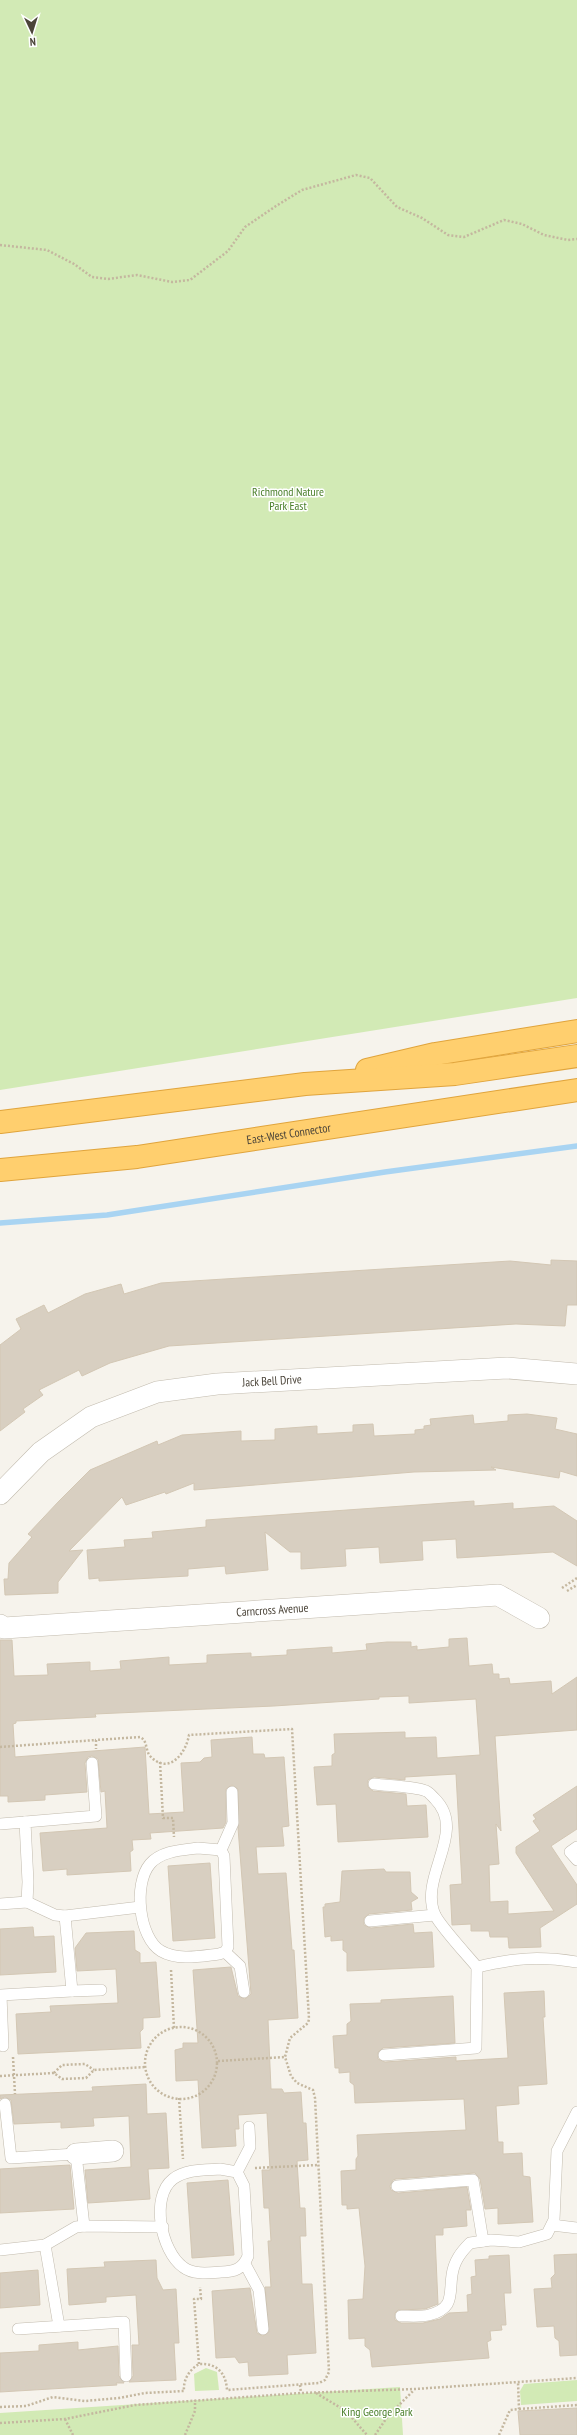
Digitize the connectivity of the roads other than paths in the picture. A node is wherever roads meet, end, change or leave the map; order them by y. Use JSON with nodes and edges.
{"nodes":[{"id":1,"x":577,"y":1031,"type":"edge"},
{"id":2,"x":577,"y":1056,"type":"edge"},
{"id":3,"x":305,"y":1084,"type":"junction"},
{"id":4,"x":577,"y":1090,"type":"edge"},
{"id":5,"x":577,"y":1105,"type":"edge"},
{"id":6,"x":469,"y":1108,"type":"junction"},
{"id":7,"x":0,"y":1122,"type":"edge"},
{"id":8,"x":0,"y":1170,"type":"edge"},
{"id":9,"x":577,"y":1374,"type":"edge"},
{"id":10,"x":2,"y":1486,"type":"edge"},
{"id":11,"x":539,"y":1618,"type":"dead end"},
{"id":12,"x":0,"y":1626,"type":"edge"},
{"id":13,"x":92,"y":1763,"type":"road end"},
{"id":14,"x":374,"y":1784,"type":"dead end"},
{"id":15,"x":232,"y":1792,"type":"dead end"},
{"id":16,"x":25,"y":1822,"type":"junction"},
{"id":17,"x":0,"y":1824,"type":"edge"},
{"id":18,"x":577,"y":1847,"type":"edge"},
{"id":19,"x":221,"y":1850,"type":"junction"},
{"id":20,"x":577,"y":1860,"type":"edge"},
{"id":21,"x":27,"y":1902,"type":"junction"},
{"id":22,"x":0,"y":1904,"type":"edge"},
{"id":23,"x":140,"y":1908,"type":"junction"},
{"id":24,"x":435,"y":1915,"type":"junction"},
{"id":25,"x":65,"y":1916,"type":"junction"},
{"id":26,"x":370,"y":1921,"type":"dead end"},
{"id":27,"x":225,"y":1952,"type":"junction"},
{"id":28,"x":577,"y":1962,"type":"edge"},
{"id":29,"x":477,"y":1967,"type":"junction"},
{"id":30,"x":101,"y":1990,"type":"dead end"},
{"id":31,"x":72,"y":1991,"type":"junction"},
{"id":32,"x":244,"y":1992,"type":"dead end"},
{"id":33,"x":3,"y":2046,"type":"road end"},
{"id":34,"x":384,"y":2055,"type":"dead end"},
{"id":35,"x":5,"y":2104,"type":"road end"},
{"id":36,"x":577,"y":2112,"type":"edge"},
{"id":37,"x":250,"y":2128,"type":"dead end"},
{"id":38,"x":113,"y":2151,"type":"dead end"},
{"id":39,"x":76,"y":2154,"type":"junction"},
{"id":40,"x":237,"y":2172,"type":"junction"},
{"id":41,"x":397,"y":2186,"type":"dead end"},
{"id":42,"x":552,"y":2225,"type":"junction"},
{"id":43,"x":84,"y":2226,"type":"junction"},
{"id":44,"x":163,"y":2227,"type":"junction"},
{"id":45,"x":577,"y":2228,"type":"edge"},
{"id":46,"x":483,"y":2241,"type":"junction"},
{"id":47,"x":45,"y":2245,"type":"junction"},
{"id":48,"x":0,"y":2250,"type":"edge"},
{"id":49,"x":245,"y":2264,"type":"junction"},
{"id":50,"x":401,"y":2316,"type":"dead end"},
{"id":51,"x":59,"y":2326,"type":"junction"},
{"id":52,"x":18,"y":2329,"type":"dead end"},
{"id":53,"x":263,"y":2329,"type":"dead end"},
{"id":54,"x":126,"y":2376,"type":"dead end"}],
"edges":[{"from":1,"to":3,"type":"highway"},
{"from":2,"to":3,"type":"highway"},
{"from":3,"to":7,"type":"highway"},
{"from":4,"to":6,"type":"highway","name":"East-West Connector"},
{"from":5,"to":6,"type":"highway"},
{"from":6,"to":8,"type":"highway","name":"East-West Connector"},
{"from":9,"to":10,"type":"street","name":"Jack Bell Drive"},
{"from":11,"to":12,"type":"street","name":"Carncross Avenue"},
{"from":13,"to":16,"type":"lane"},
{"from":14,"to":24,"type":"lane"},
{"from":15,"to":19,"type":"lane"},
{"from":16,"to":17,"type":"lane"},
{"from":16,"to":21,"type":"lane"},
{"from":18,"to":20,"type":"lane"},
{"from":19,"to":23,"type":"lane"},
{"from":19,"to":27,"type":"lane"},
{"from":21,"to":22,"type":"lane"},
{"from":21,"to":25,"type":"lane"},
{"from":23,"to":25,"type":"lane"},
{"from":23,"to":27,"type":"lane"},
{"from":24,"to":26,"type":"lane"},
{"from":24,"to":29,"type":"lane"},
{"from":25,"to":31,"type":"lane"},
{"from":27,"to":32,"type":"lane"},
{"from":28,"to":29,"type":"lane"},
{"from":29,"to":34,"type":"lane"},
{"from":30,"to":31,"type":"lane"},
{"from":31,"to":33,"type":"lane"},
{"from":35,"to":39,"type":"lane"},
{"from":36,"to":42,"type":"lane"},
{"from":37,"to":40,"type":"lane"},
{"from":38,"to":39,"type":"street"},
{"from":39,"to":43,"type":"lane"},
{"from":40,"to":44,"type":"lane"},
{"from":40,"to":49,"type":"lane"},
{"from":41,"to":46,"type":"lane"},
{"from":42,"to":45,"type":"lane"},
{"from":42,"to":46,"type":"lane"},
{"from":43,"to":44,"type":"lane"},
{"from":43,"to":47,"type":"lane"},
{"from":44,"to":49,"type":"lane"},
{"from":46,"to":50,"type":"lane"},
{"from":47,"to":48,"type":"lane"},
{"from":47,"to":51,"type":"lane"},
{"from":49,"to":53,"type":"lane"},
{"from":51,"to":52,"type":"lane"},
{"from":51,"to":54,"type":"lane"}]}
